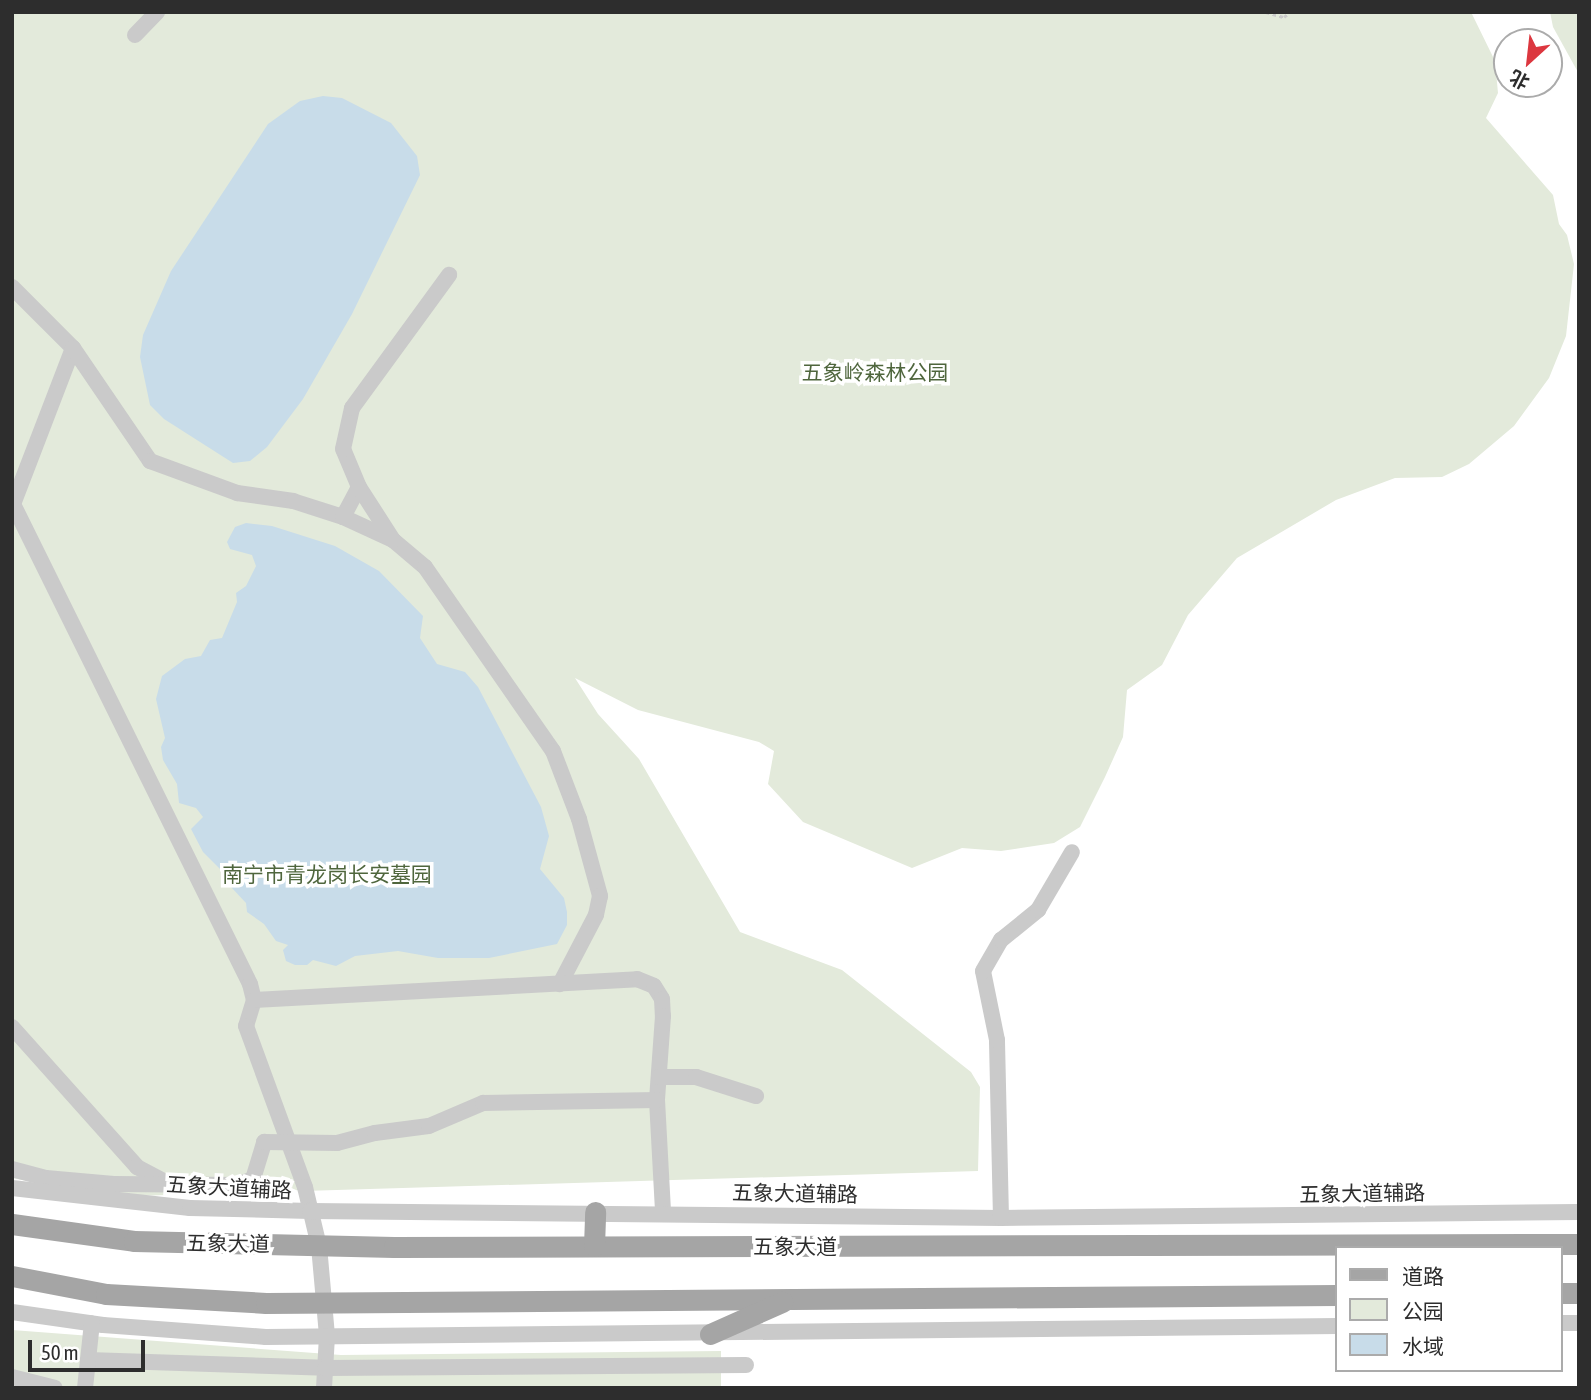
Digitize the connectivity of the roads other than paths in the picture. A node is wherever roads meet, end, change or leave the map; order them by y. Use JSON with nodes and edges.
{"nodes":[{"id":1,"x":157,"y":12,"type":"edge"},
{"id":2,"x":135,"y":35,"type":"dead end"},
{"id":3,"x":449,"y":275,"type":"dead end"},
{"id":4,"x":12,"y":287,"type":"edge"},
{"id":5,"x":74,"y":348,"type":"junction"},
{"id":6,"x":359,"y":487,"type":"junction"},
{"id":7,"x":343,"y":517,"type":"junction"},
{"id":8,"x":393,"y":540,"type":"junction"},
{"id":9,"x":1072,"y":852,"type":"dead end"},
{"id":10,"x":560,"y":984,"type":"junction"},
{"id":11,"x":254,"y":1000,"type":"junction"},
{"id":12,"x":12,"y":1027,"type":"edge"},
{"id":13,"x":659,"y":1077,"type":"junction"},
{"id":14,"x":757,"y":1096,"type":"dead end"},
{"id":15,"x":657,"y":1100,"type":"junction"},
{"id":16,"x":289,"y":1140,"type":"junction"},
{"id":17,"x":12,"y":1169,"type":"edge"},
{"id":18,"x":175,"y":1187,"type":"junction"},
{"id":19,"x":12,"y":1188,"type":"edge"},
{"id":20,"x":310,"y":1212,"type":"junction"},
{"id":21,"x":595,"y":1212,"type":"junction"},
{"id":22,"x":663,"y":1212,"type":"junction"},
{"id":23,"x":1579,"y":1212,"type":"edge"},
{"id":24,"x":1000,"y":1218,"type":"junction"},
{"id":25,"x":12,"y":1224,"type":"edge"},
{"id":26,"x":1579,"y":1244,"type":"edge"},
{"id":27,"x":319,"y":1246,"type":"junction"},
{"id":28,"x":594,"y":1247,"type":"junction"},
{"id":29,"x":12,"y":1276,"type":"edge"},
{"id":30,"x":1336,"y":1295,"type":"edge"},
{"id":31,"x":789,"y":1299,"type":"junction"},
{"id":32,"x":325,"y":1303,"type":"junction"},
{"id":33,"x":12,"y":1312,"type":"edge"},
{"id":34,"x":92,"y":1324,"type":"junction"},
{"id":35,"x":1336,"y":1326,"type":"edge"},
{"id":36,"x":710,"y":1334,"type":"junction"},
{"id":37,"x":327,"y":1336,"type":"junction"},
{"id":38,"x":88,"y":1360,"type":"junction"},
{"id":39,"x":746,"y":1365,"type":"dead end"},
{"id":40,"x":325,"y":1368,"type":"junction"},
{"id":41,"x":12,"y":1377,"type":"edge"},
{"id":42,"x":55,"y":1388,"type":"edge"},
{"id":43,"x":85,"y":1388,"type":"edge"},
{"id":44,"x":324,"y":1388,"type":"edge"}],
"edges":[{"from":1,"to":2,"type":"street"},
{"from":3,"to":6,"type":"street"},
{"from":4,"to":5,"type":"street"},
{"from":5,"to":7,"type":"street"},
{"from":5,"to":11,"type":"street"},
{"from":6,"to":7,"type":"street"},
{"from":6,"to":8,"type":"street"},
{"from":7,"to":8,"type":"street"},
{"from":8,"to":10,"type":"street"},
{"from":9,"to":24,"type":"street"},
{"from":10,"to":11,"type":"street"},
{"from":10,"to":13,"type":"street"},
{"from":11,"to":16,"type":"street"},
{"from":12,"to":18,"type":"street"},
{"from":13,"to":14,"type":"street"},
{"from":13,"to":15,"type":"street"},
{"from":15,"to":16,"type":"street"},
{"from":15,"to":22,"type":"street"},
{"from":16,"to":18,"type":"street"},
{"from":16,"to":20,"type":"street"},
{"from":17,"to":18,"type":"street"},
{"from":19,"to":20,"type":"street","name":"五象大道辅路"},
{"from":20,"to":21,"type":"street","name":"五象大道辅路"},
{"from":20,"to":27,"type":"street"},
{"from":21,"to":22,"type":"street","name":"五象大道辅路"},
{"from":21,"to":28,"type":"main road"},
{"from":22,"to":24,"type":"street","name":"五象大道辅路"},
{"from":23,"to":24,"type":"street","name":"五象大道辅路"},
{"from":25,"to":27,"type":"main road","name":"五象大道"},
{"from":26,"to":28,"type":"main road","name":"五象大道"},
{"from":27,"to":28,"type":"main road","name":"五象大道"},
{"from":27,"to":32,"type":"street"},
{"from":29,"to":32,"type":"main road"},
{"from":30,"to":31,"type":"main road"},
{"from":31,"to":32,"type":"main road"},
{"from":31,"to":36,"type":"main road"},
{"from":32,"to":37,"type":"street"},
{"from":33,"to":34,"type":"street"},
{"from":34,"to":37,"type":"street"},
{"from":34,"to":38,"type":"street"},
{"from":35,"to":36,"type":"street"},
{"from":36,"to":37,"type":"street"},
{"from":37,"to":40,"type":"street"},
{"from":38,"to":40,"type":"street"},
{"from":38,"to":43,"type":"street"},
{"from":39,"to":40,"type":"street"},
{"from":40,"to":44,"type":"street"},
{"from":41,"to":42,"type":"street"}]}
